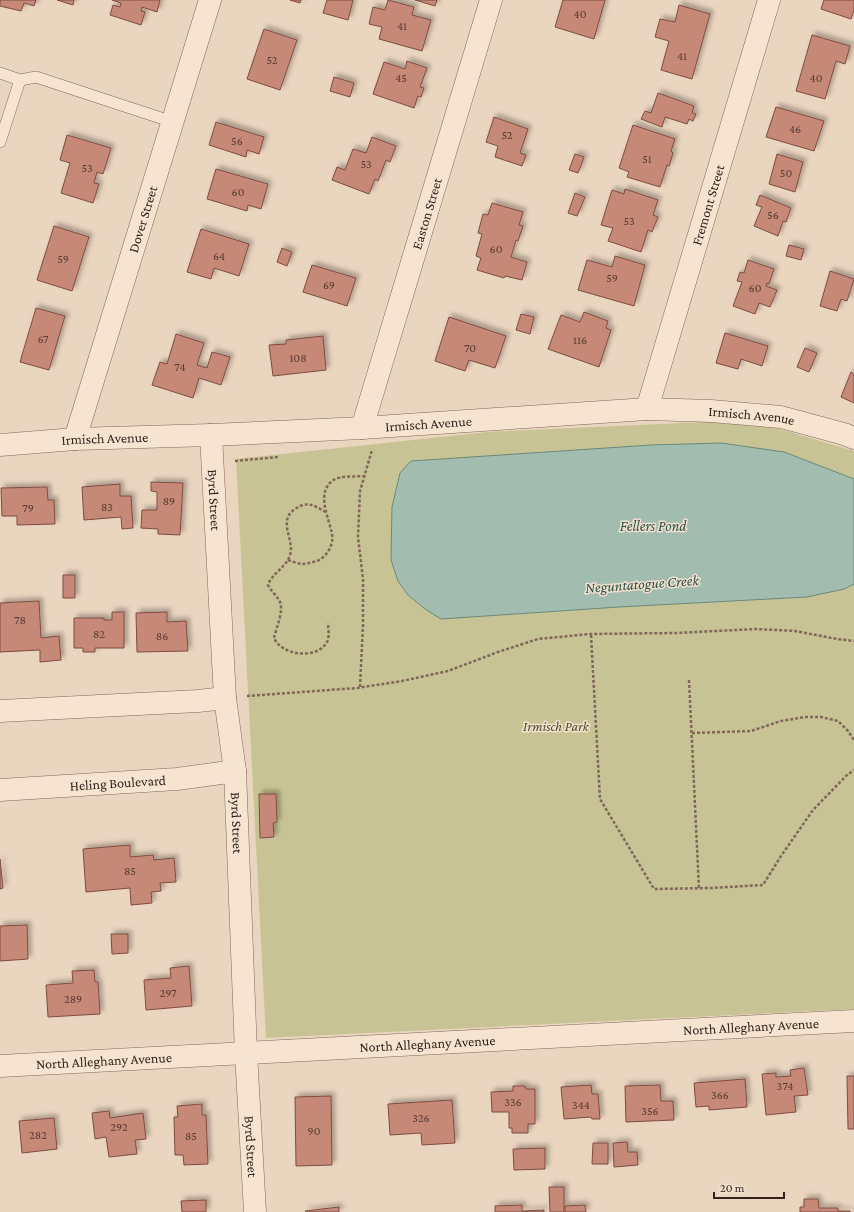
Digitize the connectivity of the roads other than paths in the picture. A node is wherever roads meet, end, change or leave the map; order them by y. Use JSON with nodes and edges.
{"nodes":[{"id":1,"x":210,"y":0,"type":"edge"},
{"id":2,"x":491,"y":0,"type":"edge"},
{"id":3,"x":769,"y":0,"type":"edge"},
{"id":4,"x":0,"y":73,"type":"edge"},
{"id":5,"x":20,"y":80,"type":"junction"},
{"id":6,"x":173,"y":122,"type":"junction"},
{"id":7,"x":0,"y":142,"type":"edge"},
{"id":8,"x":647,"y":409,"type":"junction"},
{"id":9,"x":362,"y":428,"type":"junction"},
{"id":10,"x":211,"y":435,"type":"junction"},
{"id":11,"x":854,"y":438,"type":"edge"},
{"id":12,"x":76,"y":440,"type":"junction"},
{"id":13,"x":0,"y":445,"type":"edge"},
{"id":14,"x":225,"y":698,"type":"junction"},
{"id":15,"x":0,"y":711,"type":"edge"},
{"id":16,"x":235,"y":771,"type":"junction"},
{"id":17,"x":0,"y":790,"type":"edge"},
{"id":18,"x":854,"y":1021,"type":"edge"},
{"id":19,"x":246,"y":1053,"type":"junction"},
{"id":20,"x":0,"y":1066,"type":"edge"},
{"id":21,"x":255,"y":1212,"type":"edge"}],
"edges":[{"from":1,"to":6,"type":"street","name":"Dover Street"},
{"from":2,"to":9,"type":"street","name":"Easton Street"},
{"from":3,"to":8,"type":"street","name":"Fremont Street"},
{"from":4,"to":5,"type":"lane"},
{"from":5,"to":6,"type":"lane"},
{"from":5,"to":7,"type":"lane"},
{"from":6,"to":12,"type":"street","name":"Dover Street"},
{"from":8,"to":9,"type":"street","name":"Irmisch Avenue"},
{"from":8,"to":11,"type":"street","name":"Irmisch Avenue"},
{"from":9,"to":10,"type":"street","name":"Irmisch Avenue"},
{"from":10,"to":12,"type":"street","name":"Irmisch Avenue"},
{"from":10,"to":14,"type":"street","name":"Byrd Street"},
{"from":12,"to":13,"type":"street","name":"Irmisch Avenue"},
{"from":14,"to":15,"type":"street"},
{"from":14,"to":16,"type":"street","name":"Byrd Street"},
{"from":16,"to":17,"type":"street","name":"Heling Boulevard"},
{"from":16,"to":19,"type":"street","name":"Byrd Street"},
{"from":18,"to":19,"type":"street","name":"North Alleghany Avenue"},
{"from":19,"to":20,"type":"street","name":"North Alleghany Avenue"},
{"from":19,"to":21,"type":"street","name":"Byrd Street"}]}
